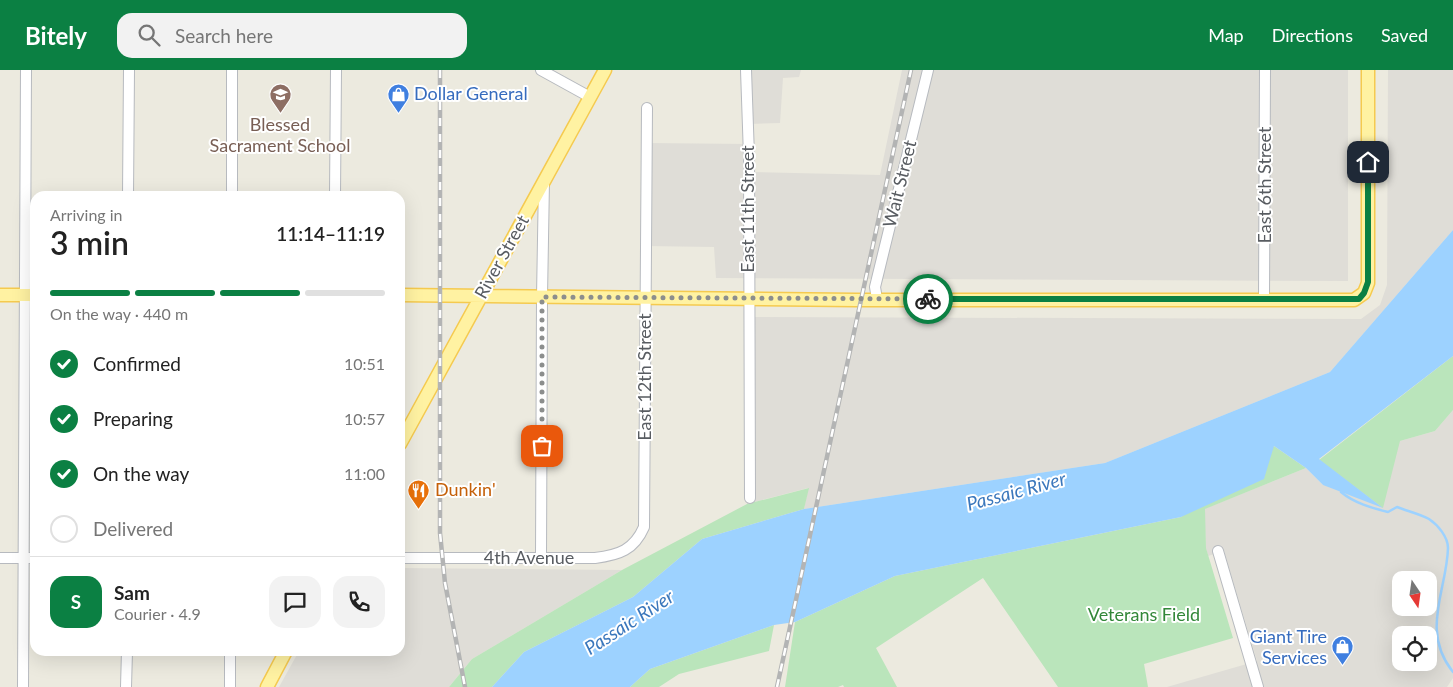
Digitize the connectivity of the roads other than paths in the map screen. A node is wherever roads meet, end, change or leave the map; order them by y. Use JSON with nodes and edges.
{"nodes":[{"id":1,"x":26,"y":70,"type":"edge"},
{"id":2,"x":129,"y":70,"type":"edge"},
{"id":3,"x":232,"y":70,"type":"edge"},
{"id":4,"x":336,"y":70,"type":"edge"},
{"id":5,"x":541,"y":70,"type":"edge"},
{"id":6,"x":604,"y":70,"type":"edge"},
{"id":7,"x":746,"y":70,"type":"edge"},
{"id":8,"x":928,"y":70,"type":"edge"},
{"id":9,"x":1265,"y":70,"type":"edge"},
{"id":10,"x":1368,"y":70,"type":"edge"},
{"id":11,"x":590,"y":97,"type":"junction"},
{"id":12,"x":647,"y":108,"type":"dead end"},
{"id":13,"x":544,"y":180,"type":"junction"},
{"id":14,"x":128,"y":191,"type":"edge"},
{"id":15,"x":232,"y":191,"type":"edge"},
{"id":16,"x":335,"y":191,"type":"edge"},
{"id":17,"x":0,"y":295,"type":"edge"},
{"id":18,"x":30,"y":295,"type":"edge"},
{"id":19,"x":405,"y":295,"type":"edge"},
{"id":20,"x":480,"y":297,"type":"junction"},
{"id":21,"x":542,"y":297,"type":"junction"},
{"id":22,"x":646,"y":298,"type":"junction"},
{"id":23,"x":748,"y":298,"type":"junction"},
{"id":24,"x":877,"y":299,"type":"junction"},
{"id":25,"x":1264,"y":300,"type":"junction"},
{"id":26,"x":405,"y":435,"type":"edge"},
{"id":27,"x":750,"y":498,"type":"dead end"},
{"id":28,"x":644,"y":527,"type":"joint"},
{"id":29,"x":1218,"y":551,"type":"dead end"},
{"id":30,"x":0,"y":558,"type":"edge"},
{"id":31,"x":24,"y":558,"type":"junction"},
{"id":32,"x":30,"y":558,"type":"edge"},
{"id":33,"x":405,"y":558,"type":"edge"},
{"id":34,"x":541,"y":558,"type":"junction"},
{"id":35,"x":127,"y":656,"type":"edge"},
{"id":36,"x":230,"y":656,"type":"edge"},
{"id":37,"x":283,"y":656,"type":"edge"},
{"id":38,"x":23,"y":687,"type":"edge"},
{"id":39,"x":126,"y":687,"type":"edge"},
{"id":40,"x":230,"y":687,"type":"edge"},
{"id":41,"x":267,"y":687,"type":"edge"},
{"id":42,"x":1258,"y":687,"type":"edge"}],
"edges":[{"from":1,"to":18,"type":"street"},
{"from":2,"to":14,"type":"street"},
{"from":3,"to":15,"type":"street"},
{"from":4,"to":16,"type":"street"},
{"from":5,"to":11,"type":"street"},
{"from":6,"to":11,"type":"main road","name":"River Street"},
{"from":7,"to":23,"type":"street","name":"East 11th Street"},
{"from":8,"to":24,"type":"street","name":"Wait Street"},
{"from":9,"to":25,"type":"street","name":"East 6th Street"},
{"from":10,"to":25,"type":"main road"},
{"from":11,"to":13,"type":"main road","name":"River Street"},
{"from":12,"to":22,"type":"street","name":"East 12th Street"},
{"from":13,"to":20,"type":"main road","name":"River Street"},
{"from":13,"to":21,"type":"street"},
{"from":17,"to":18,"type":"main road"},
{"from":18,"to":31,"type":"street"},
{"from":19,"to":20,"type":"main road"},
{"from":20,"to":21,"type":"main road"},
{"from":20,"to":26,"type":"main road","name":"River Street"},
{"from":21,"to":22,"type":"main road"},
{"from":21,"to":34,"type":"street"},
{"from":22,"to":23,"type":"main road"},
{"from":22,"to":28,"type":"street","name":"East 12th Street"},
{"from":23,"to":24,"type":"main road"},
{"from":23,"to":27,"type":"street","name":"East 11th Street"},
{"from":24,"to":25,"type":"main road"},
{"from":28,"to":34,"type":"street","name":"4th Avenue"},
{"from":29,"to":42,"type":"street"},
{"from":30,"to":31,"type":"street"},
{"from":31,"to":32,"type":"street"},
{"from":31,"to":38,"type":"street"},
{"from":33,"to":34,"type":"street","name":"4th Avenue"},
{"from":35,"to":39,"type":"street"},
{"from":36,"to":40,"type":"street"},
{"from":37,"to":41,"type":"main road"}]}
